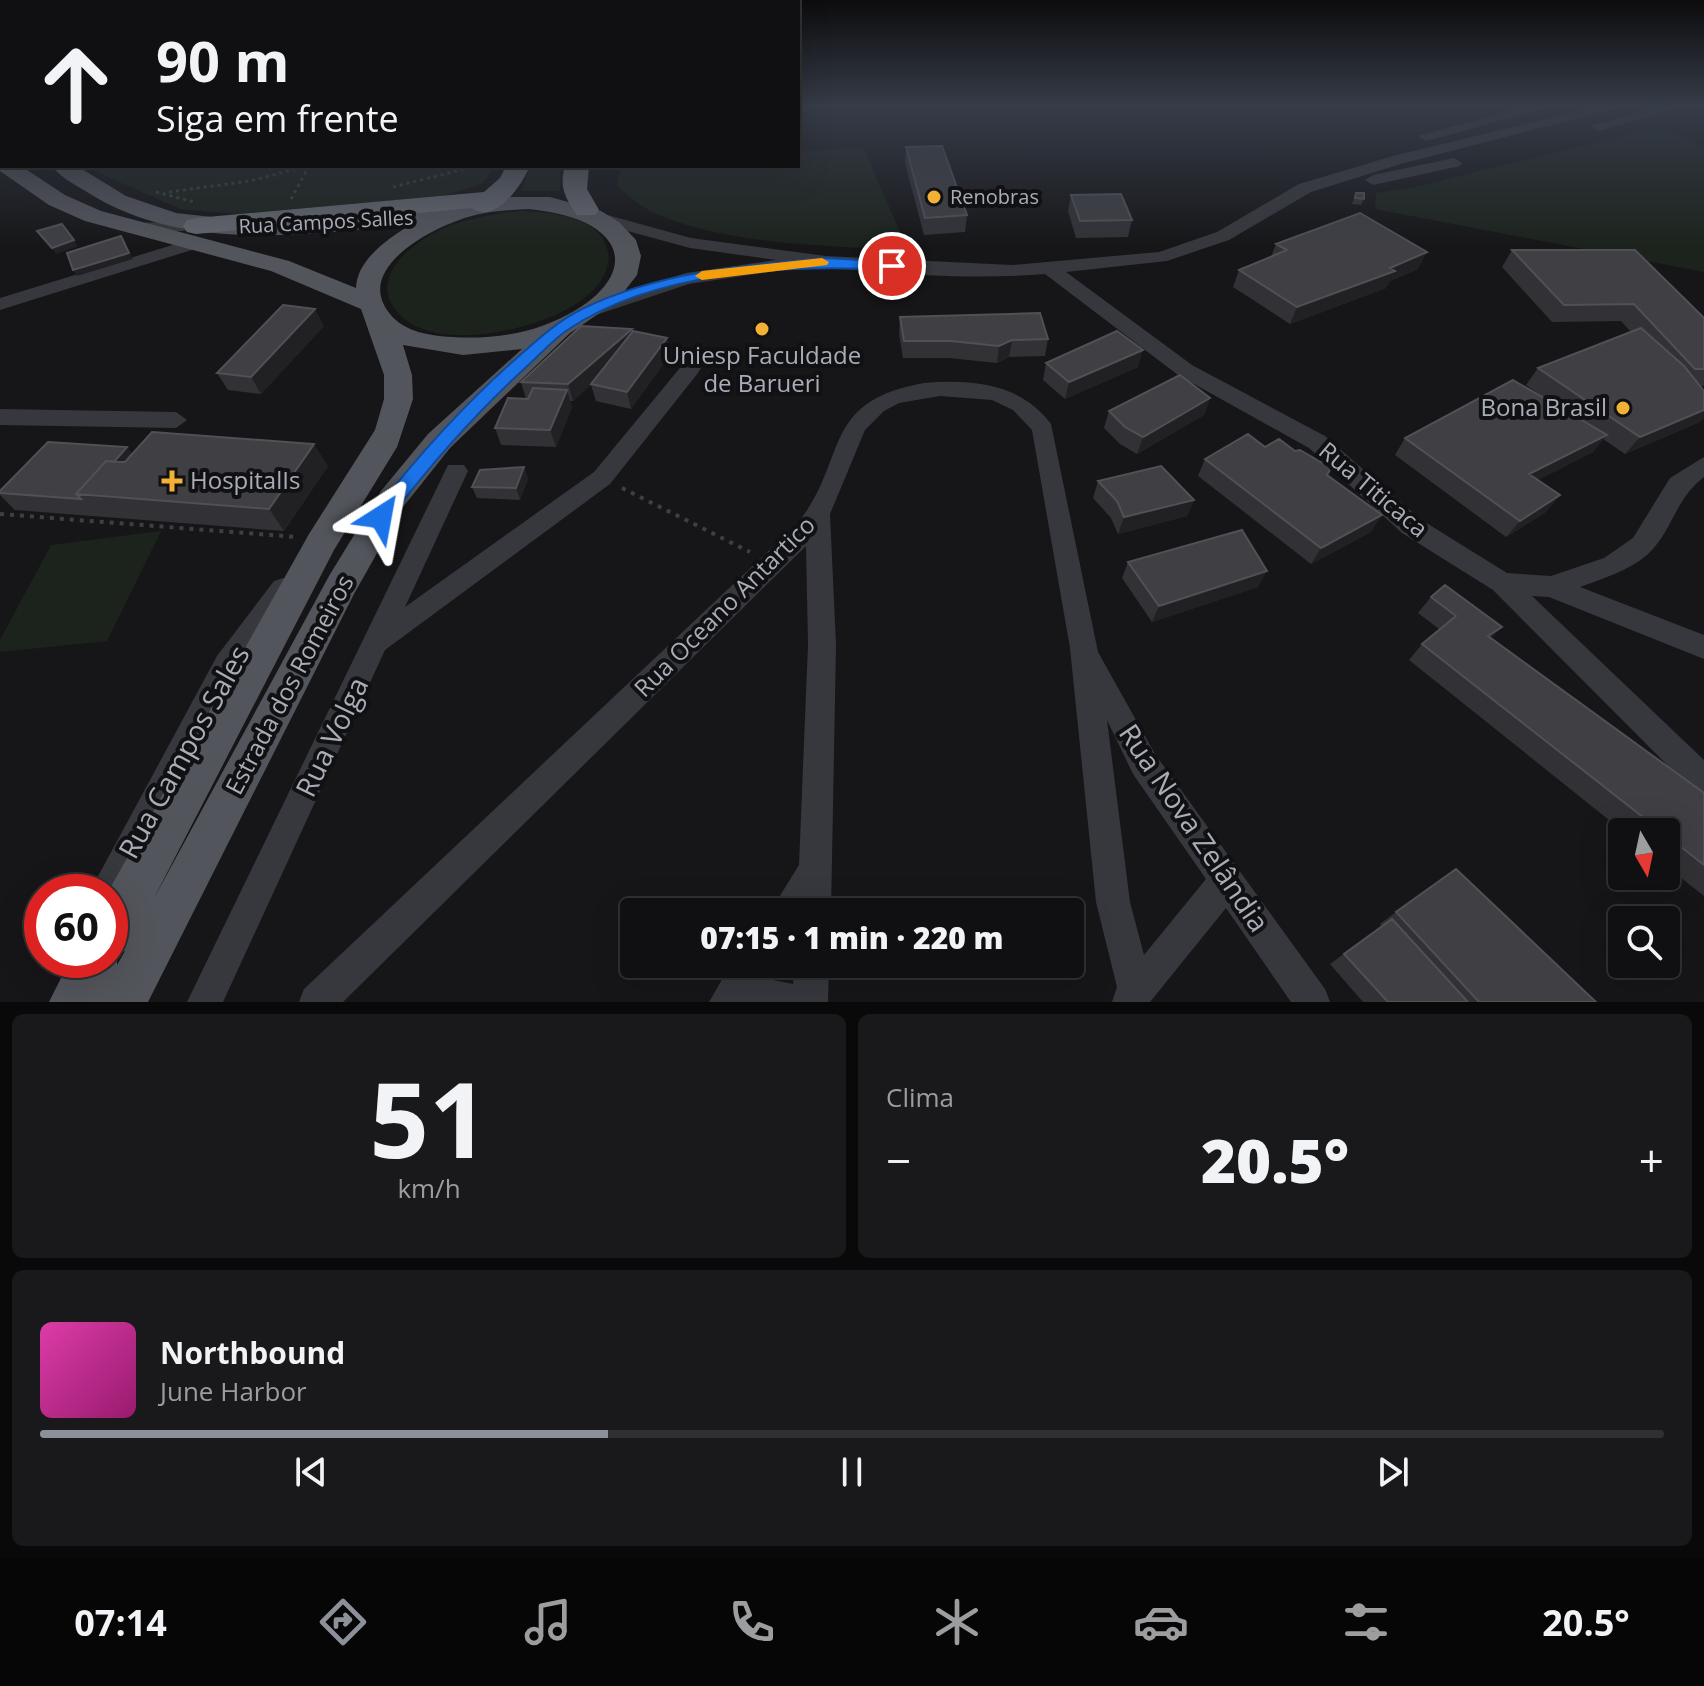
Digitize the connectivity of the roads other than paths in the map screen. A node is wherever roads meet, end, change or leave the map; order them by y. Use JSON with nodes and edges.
{"nodes":[{"id":1,"x":1361,"y":154,"type":"edge"},
{"id":2,"x":1421,"y":154,"type":"edge"},
{"id":3,"x":1489,"y":154,"type":"edge"},
{"id":4,"x":13,"y":168,"type":"edge"},
{"id":5,"x":517,"y":168,"type":"edge"},
{"id":6,"x":576,"y":168,"type":"edge"},
{"id":7,"x":71,"y":171,"type":"edge"},
{"id":8,"x":1310,"y":186,"type":"junction"},
{"id":9,"x":488,"y":203,"type":"junction"},
{"id":10,"x":457,"y":213,"type":"junction"},
{"id":11,"x":595,"y":215,"type":"junction"},
{"id":12,"x":197,"y":224,"type":"junction"},
{"id":13,"x":826,"y":262,"type":"junction"},
{"id":14,"x":1049,"y":268,"type":"junction"},
{"id":15,"x":0,"y":304,"type":"edge"},
{"id":16,"x":374,"y":311,"type":"junction"},
{"id":17,"x":576,"y":318,"type":"junction"},
{"id":18,"x":691,"y":368,"type":"dead end"},
{"id":19,"x":0,"y":417,"type":"edge"},
{"id":20,"x":176,"y":420,"type":"dead end"},
{"id":21,"x":1704,"y":465,"type":"edge"},
{"id":22,"x":456,"y":471,"type":"dead end"},
{"id":23,"x":818,"y":515,"type":"junction"},
{"id":24,"x":323,"y":539,"type":"junction"},
{"id":25,"x":1502,"y":583,"type":"junction"},
{"id":26,"x":1551,"y":587,"type":"junction"},
{"id":27,"x":377,"y":643,"type":"junction"},
{"id":28,"x":1704,"y":647,"type":"edge"},
{"id":29,"x":1084,"y":648,"type":"junction"},
{"id":30,"x":1704,"y":781,"type":"edge"},
{"id":31,"x":117,"y":874,"type":"edge"},
{"id":32,"x":1227,"y":880,"type":"junction"},
{"id":33,"x":808,"y":898,"type":"edge"},
{"id":34,"x":128,"y":901,"type":"edge"},
{"id":35,"x":64,"y":978,"type":"edge"},
{"id":36,"x":86,"y":978,"type":"edge"},
{"id":37,"x":743,"y":978,"type":"edge"},
{"id":38,"x":811,"y":978,"type":"edge"},
{"id":39,"x":1132,"y":995,"type":"edge"},
{"id":40,"x":728,"y":1001,"type":"edge"},
{"id":41,"x":52,"y":1002,"type":"edge"},
{"id":42,"x":73,"y":1002,"type":"edge"},
{"id":43,"x":123,"y":1002,"type":"edge"},
{"id":44,"x":205,"y":1002,"type":"edge"},
{"id":45,"x":317,"y":1002,"type":"edge"},
{"id":46,"x":794,"y":1002,"type":"edge"},
{"id":47,"x":810,"y":1002,"type":"edge"},
{"id":48,"x":1312,"y":1002,"type":"edge"}],
"edges":[{"from":1,"to":8,"type":"street"},
{"from":2,"to":8,"type":"street"},
{"from":3,"to":8,"type":"street"},
{"from":4,"to":12,"type":"main road","name":"Rua Campos Salles"},
{"from":5,"to":9,"type":"highway"},
{"from":6,"to":11,"type":"highway"},
{"from":7,"to":12,"type":"main road","name":"Rua Campos Salles"},
{"from":8,"to":14,"type":"street"},
{"from":9,"to":10,"type":"main road"},
{"from":9,"to":11,"type":"main road"},
{"from":9,"to":12,"type":"highway"},
{"from":10,"to":12,"type":"main road","name":"Rua Campos Salles"},
{"from":10,"to":16,"type":"main road"},
{"from":11,"to":13,"type":"street"},
{"from":11,"to":17,"type":"main road","name":"Estrada dos Romeiros"},
{"from":12,"to":15,"type":"street"},
{"from":12,"to":16,"type":"main road","name":"Rua Campos Salles"},
{"from":13,"to":14,"type":"street"},
{"from":13,"to":17,"type":"street"},
{"from":14,"to":25,"type":"street","name":"Rua Titicaca"},
{"from":16,"to":17,"type":"main road","name":"Rua Campos Salles"},
{"from":16,"to":24,"type":"main road","name":"Estrada dos Romeiros"},
{"from":17,"to":43,"type":"main road","name":"Estrada dos Romeiros"},
{"from":18,"to":27,"type":"street"},
{"from":19,"to":20,"type":"street"},
{"from":21,"to":26,"type":"street"},
{"from":22,"to":27,"type":"street","name":"Rua Volga"},
{"from":23,"to":29,"type":"street","name":"Rua Oceano Antartico"},
{"from":23,"to":33,"type":"street"},
{"from":23,"to":45,"type":"street","name":"Rua Oceano Antartico"},
{"from":24,"to":31,"type":"street","name":"Rua Campos Sales"},
{"from":24,"to":34,"type":"main road","name":"Estrada dos Romeiros"},
{"from":25,"to":26,"type":"street"},
{"from":25,"to":30,"type":"street","name":"Rua Titicaca"},
{"from":26,"to":28,"type":"street"},
{"from":27,"to":44,"type":"street","name":"Rua Volga"},
{"from":29,"to":32,"type":"street","name":"Rua Nova Zelândia"},
{"from":29,"to":39,"type":"street"},
{"from":32,"to":39,"type":"street"},
{"from":32,"to":48,"type":"street","name":"Rua Nova Zelândia"},
{"from":35,"to":41,"type":"street"},
{"from":36,"to":42,"type":"main road"},
{"from":37,"to":40,"type":"street"},
{"from":38,"to":47,"type":"street"},
{"from":40,"to":46,"type":"street"}]}
